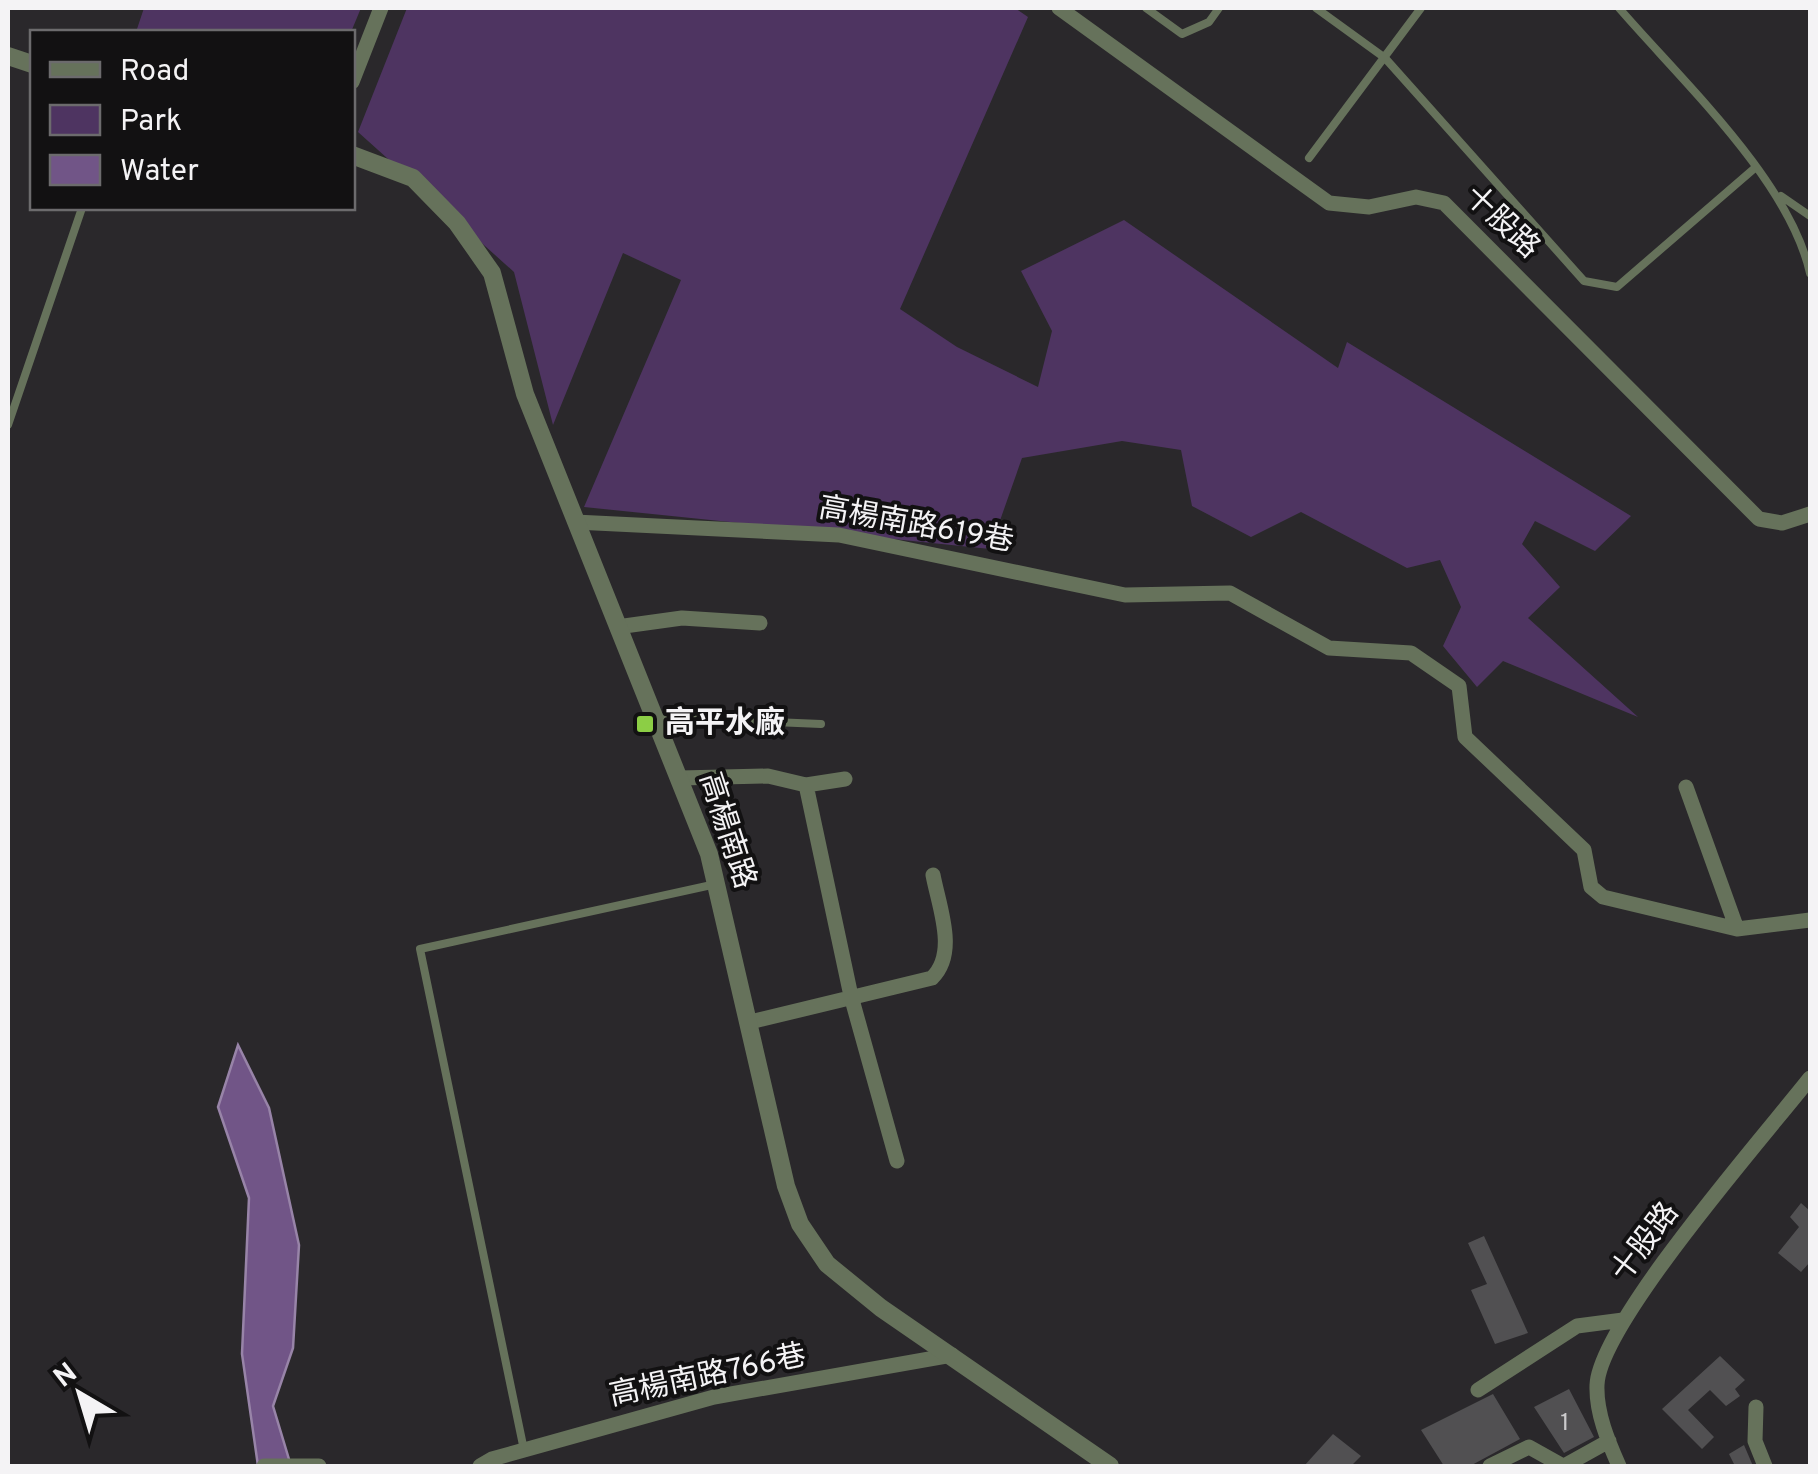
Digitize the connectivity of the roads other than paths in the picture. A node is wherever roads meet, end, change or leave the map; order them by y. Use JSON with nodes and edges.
{"nodes":[{"id":1,"x":382,"y":8,"type":"edge"},
{"id":2,"x":1060,"y":8,"type":"edge"},
{"id":3,"x":1146,"y":8,"type":"edge"},
{"id":4,"x":1219,"y":8,"type":"edge"},
{"id":5,"x":1316,"y":8,"type":"edge"},
{"id":6,"x":1421,"y":8,"type":"edge"},
{"id":7,"x":1619,"y":8,"type":"edge"},
{"id":8,"x":1385,"y":58,"type":"junction"},
{"id":9,"x":355,"y":75,"type":"edge"},
{"id":10,"x":355,"y":156,"type":"edge"},
{"id":11,"x":1309,"y":158,"type":"dead end"},
{"id":12,"x":1756,"y":167,"type":"junction"},
{"id":13,"x":1781,"y":196,"type":"junction"},
{"id":14,"x":81,"y":210,"type":"edge"},
{"id":15,"x":1810,"y":216,"type":"edge"},
{"id":16,"x":1810,"y":273,"type":"edge"},
{"id":17,"x":8,"y":425,"type":"edge"},
{"id":18,"x":1810,"y":514,"type":"edge"},
{"id":19,"x":575,"y":522,"type":"junction"},
{"id":20,"x":760,"y":622,"type":"dead end"},
{"id":21,"x":618,"y":627,"type":"junction"},
{"id":22,"x":656,"y":717,"type":"junction"},
{"id":23,"x":821,"y":724,"type":"dead end"},
{"id":24,"x":680,"y":778,"type":"junction"},
{"id":25,"x":844,"y":779,"type":"dead end"},
{"id":26,"x":806,"y":786,"type":"junction"},
{"id":27,"x":1686,"y":787,"type":"dead end"},
{"id":28,"x":933,"y":875,"type":"dead end"},
{"id":29,"x":716,"y":884,"type":"junction"},
{"id":30,"x":1810,"y":920,"type":"edge"},
{"id":31,"x":1737,"y":929,"type":"junction"},
{"id":32,"x":852,"y":996,"type":"junction"},
{"id":33,"x":750,"y":1022,"type":"junction"},
{"id":34,"x":1810,"y":1078,"type":"edge"},
{"id":35,"x":897,"y":1161,"type":"dead end"},
{"id":36,"x":1623,"y":1320,"type":"junction"},
{"id":37,"x":952,"y":1355,"type":"junction"},
{"id":38,"x":1478,"y":1390,"type":"dead end"},
{"id":39,"x":1756,"y":1408,"type":"dead end"},
{"id":40,"x":1609,"y":1441,"type":"junction"},
{"id":41,"x":524,"y":1450,"type":"junction"},
{"id":42,"x":316,"y":1465,"type":"edge"},
{"id":43,"x":264,"y":1466,"type":"edge"},
{"id":44,"x":480,"y":1466,"type":"edge"},
{"id":45,"x":1110,"y":1466,"type":"edge"},
{"id":46,"x":1490,"y":1466,"type":"edge"},
{"id":47,"x":1563,"y":1466,"type":"edge"},
{"id":48,"x":1619,"y":1466,"type":"edge"},
{"id":49,"x":1765,"y":1466,"type":"edge"}],
"edges":[{"from":1,"to":9,"type":"street"},
{"from":2,"to":18,"type":"street","name":"十股路"},
{"from":3,"to":4,"type":"lane"},
{"from":5,"to":8,"type":"lane"},
{"from":6,"to":8,"type":"lane"},
{"from":7,"to":12,"type":"lane"},
{"from":8,"to":11,"type":"lane"},
{"from":8,"to":12,"type":"lane"},
{"from":10,"to":19,"type":"street","name":"高楊南路"},
{"from":12,"to":13,"type":"lane"},
{"from":13,"to":15,"type":"lane"},
{"from":13,"to":16,"type":"lane"},
{"from":14,"to":17,"type":"lane"},
{"from":19,"to":21,"type":"street","name":"高楊南路"},
{"from":19,"to":31,"type":"street","name":"高楊南路619巷"},
{"from":20,"to":21,"type":"street"},
{"from":21,"to":22,"type":"street","name":"高楊南路"},
{"from":22,"to":23,"type":"lane"},
{"from":22,"to":24,"type":"street","name":"高楊南路"},
{"from":24,"to":26,"type":"street"},
{"from":24,"to":29,"type":"street","name":"高楊南路"},
{"from":25,"to":26,"type":"street"},
{"from":26,"to":32,"type":"street"},
{"from":27,"to":31,"type":"street"},
{"from":28,"to":32,"type":"street"},
{"from":29,"to":33,"type":"street","name":"高楊南路"},
{"from":29,"to":41,"type":"lane"},
{"from":30,"to":31,"type":"street"},
{"from":32,"to":33,"type":"street"},
{"from":32,"to":35,"type":"street"},
{"from":33,"to":37,"type":"street","name":"高楊南路"},
{"from":34,"to":36,"type":"street","name":"十股路"},
{"from":36,"to":38,"type":"street"},
{"from":36,"to":40,"type":"street","name":"十股路"},
{"from":37,"to":41,"type":"street","name":"高楊南路766巷"},
{"from":37,"to":45,"type":"street","name":"高楊南路"},
{"from":39,"to":49,"type":"street"},
{"from":40,"to":47,"type":"street"},
{"from":40,"to":48,"type":"street","name":"十股路"},
{"from":41,"to":44,"type":"street","name":"高楊南路766巷"},
{"from":42,"to":43,"type":"street"},
{"from":46,"to":47,"type":"street"}]}
